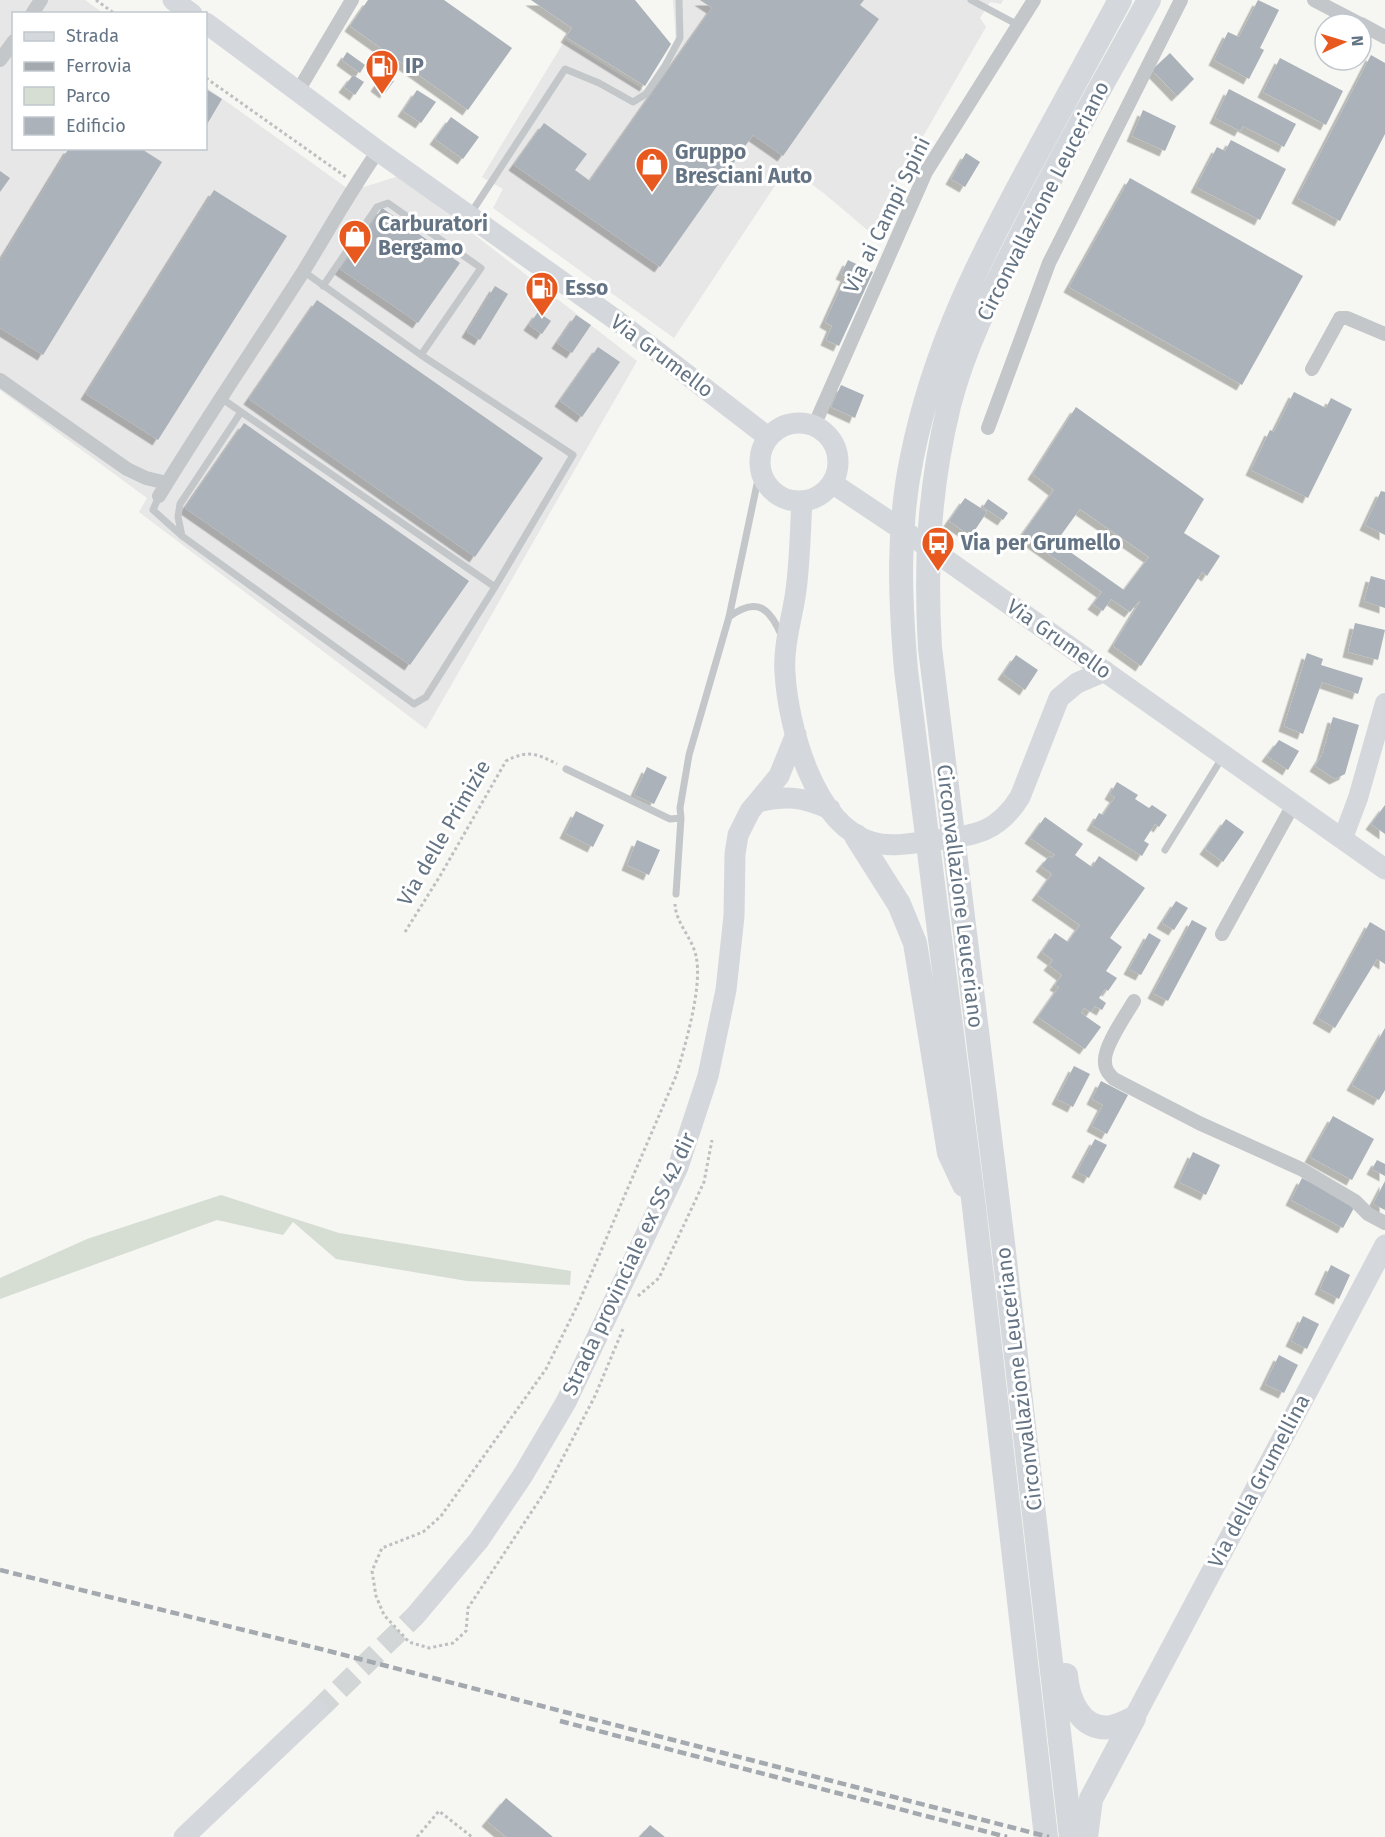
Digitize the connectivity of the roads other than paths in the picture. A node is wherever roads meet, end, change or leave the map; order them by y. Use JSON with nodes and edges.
{"nodes":[{"id":1,"x":173,"y":0,"type":"edge"},
{"id":2,"x":352,"y":0,"type":"edge"},
{"id":3,"x":679,"y":0,"type":"edge"},
{"id":4,"x":971,"y":0,"type":"edge"},
{"id":5,"x":1034,"y":0,"type":"edge"},
{"id":6,"x":1119,"y":0,"type":"edge"},
{"id":7,"x":1149,"y":0,"type":"edge"},
{"id":8,"x":1181,"y":0,"type":"edge"},
{"id":9,"x":1314,"y":0,"type":"edge"},
{"id":10,"x":189,"y":12,"type":"edge"},
{"id":11,"x":1338,"y":12,"type":"edge"},
{"id":12,"x":207,"y":24,"type":"edge"},
{"id":13,"x":1018,"y":25,"type":"junction"},
{"id":14,"x":12,"y":44,"type":"edge"},
{"id":15,"x":0,"y":60,"type":"edge"},
{"id":16,"x":298,"y":91,"type":"junction"},
{"id":17,"x":378,"y":151,"type":"junction"},
{"id":18,"x":470,"y":215,"type":"junction"},
{"id":19,"x":303,"y":271,"type":"junction"},
{"id":20,"x":323,"y":286,"type":"junction"},
{"id":21,"x":1385,"y":334,"type":"edge"},
{"id":22,"x":421,"y":355,"type":"junction"},
{"id":23,"x":1312,"y":369,"type":"dead end"},
{"id":24,"x":0,"y":380,"type":"edge"},
{"id":25,"x":220,"y":397,"type":"junction"},
{"id":26,"x":241,"y":412,"type":"junction"},
{"id":27,"x":814,"y":426,"type":"junction"},
{"id":28,"x":988,"y":428,"type":"dead end"},
{"id":29,"x":768,"y":437,"type":"junction"},
{"id":30,"x":760,"y":470,"type":"junction"},
{"id":31,"x":832,"y":483,"type":"junction"},
{"id":32,"x":163,"y":489,"type":"junction"},
{"id":33,"x":802,"y":501,"type":"junction"},
{"id":34,"x":182,"y":536,"type":"junction"},
{"id":35,"x":495,"y":587,"type":"junction"},
{"id":36,"x":729,"y":617,"type":"junction"},
{"id":37,"x":787,"y":651,"type":"junction"},
{"id":38,"x":1105,"y":671,"type":"junction"},
{"id":39,"x":1385,"y":703,"type":"edge"},
{"id":40,"x":796,"y":734,"type":"junction"},
{"id":41,"x":1224,"y":756,"type":"junction"},
{"id":42,"x":566,"y":769,"type":"road end"},
{"id":43,"x":758,"y":802,"type":"junction"},
{"id":44,"x":1293,"y":805,"type":"junction"},
{"id":45,"x":830,"y":809,"type":"junction"},
{"id":46,"x":681,"y":818,"type":"junction"},
{"id":47,"x":856,"y":836,"type":"junction"},
{"id":48,"x":1343,"y":838,"type":"junction"},
{"id":49,"x":1165,"y":850,"type":"dead end"},
{"id":50,"x":1385,"y":869,"type":"edge"},
{"id":51,"x":676,"y":894,"type":"road end"},
{"id":52,"x":1222,"y":934,"type":"dead end"},
{"id":53,"x":1134,"y":1001,"type":"dead end"},
{"id":54,"x":974,"y":1207,"type":"junction"},
{"id":55,"x":1385,"y":1223,"type":"edge"},
{"id":56,"x":1385,"y":1245,"type":"edge"},
{"id":57,"x":1044,"y":1592,"type":"junction"},
{"id":58,"x":415,"y":1616,"type":"tunnel mouth"},
{"id":59,"x":317,"y":1711,"type":"tunnel mouth"},
{"id":60,"x":1134,"y":1718,"type":"junction"},
{"id":61,"x":184,"y":1837,"type":"edge"},
{"id":62,"x":1046,"y":1837,"type":"edge"},
{"id":63,"x":1071,"y":1837,"type":"edge"},
{"id":64,"x":1086,"y":1837,"type":"edge"}],
"edges":[{"from":1,"to":10,"type":"main road"},
{"from":2,"to":16,"type":"street"},
{"from":3,"to":18,"type":"lane"},
{"from":4,"to":13,"type":"lane"},
{"from":5,"to":13,"type":"street","name":"Via ai Campi Spini"},
{"from":6,"to":54,"type":"highway","name":"Circonvallazione Leuceriano"},
{"from":7,"to":57,"type":"highway","name":"Circonvallazione Leuceriano"},
{"from":8,"to":28,"type":"street"},
{"from":9,"to":11,"type":"street"},
{"from":12,"to":16,"type":"main road","name":"Via Grumello"},
{"from":13,"to":27,"type":"street","name":"Via ai Campi Spini"},
{"from":14,"to":15,"type":"street"},
{"from":16,"to":17,"type":"main road","name":"Via Grumello"},
{"from":17,"to":18,"type":"main road","name":"Via Grumello"},
{"from":17,"to":19,"type":"street"},
{"from":18,"to":29,"type":"main road","name":"Via Grumello"},
{"from":19,"to":20,"type":"lane"},
{"from":19,"to":25,"type":"street"},
{"from":20,"to":22,"type":"lane"},
{"from":20,"to":22,"type":"lane"},
{"from":21,"to":23,"type":"street"},
{"from":22,"to":35,"type":"lane"},
{"from":24,"to":32,"type":"street"},
{"from":25,"to":26,"type":"lane"},
{"from":25,"to":32,"type":"street"},
{"from":26,"to":34,"type":"lane"},
{"from":26,"to":35,"type":"lane"},
{"from":27,"to":29,"type":"main road"},
{"from":27,"to":31,"type":"main road"},
{"from":29,"to":30,"type":"main road"},
{"from":30,"to":33,"type":"main road"},
{"from":30,"to":36,"type":"lane"},
{"from":31,"to":33,"type":"main road"},
{"from":31,"to":38,"type":"main road","name":"Via Grumello"},
{"from":32,"to":34,"type":"lane"},
{"from":33,"to":37,"type":"main road"},
{"from":34,"to":35,"type":"lane"},
{"from":36,"to":37,"type":"lane"},
{"from":36,"to":46,"type":"lane"},
{"from":37,"to":40,"type":"main road"},
{"from":38,"to":41,"type":"main road","name":"Via Grumello"},
{"from":38,"to":47,"type":"main road"},
{"from":39,"to":48,"type":"street"},
{"from":40,"to":43,"type":"main road","name":"Strada provinciale ex SS 42 dir"},
{"from":40,"to":45,"type":"main road"},
{"from":41,"to":44,"type":"main road","name":"Via Grumello"},
{"from":41,"to":49,"type":"lane"},
{"from":42,"to":46,"type":"lane"},
{"from":43,"to":45,"type":"main road"},
{"from":43,"to":58,"type":"main road","name":"Strada provinciale ex SS 42 dir"},
{"from":44,"to":48,"type":"main road","name":"Via Grumello"},
{"from":44,"to":52,"type":"street"},
{"from":45,"to":47,"type":"main road"},
{"from":46,"to":51,"type":"lane"},
{"from":47,"to":54,"type":"highway"},
{"from":48,"to":50,"type":"main road","name":"Via Grumello"},
{"from":53,"to":55,"type":"street"},
{"from":54,"to":62,"type":"highway","name":"Circonvallazione Leuceriano"},
{"from":56,"to":60,"type":"main road","name":"Via della Grumellina"},
{"from":57,"to":60,"type":"highway"},
{"from":57,"to":63,"type":"highway","name":"Circonvallazione Leuceriano"},
{"from":59,"to":61,"type":"main road"},
{"from":60,"to":64,"type":"highway"}]}
